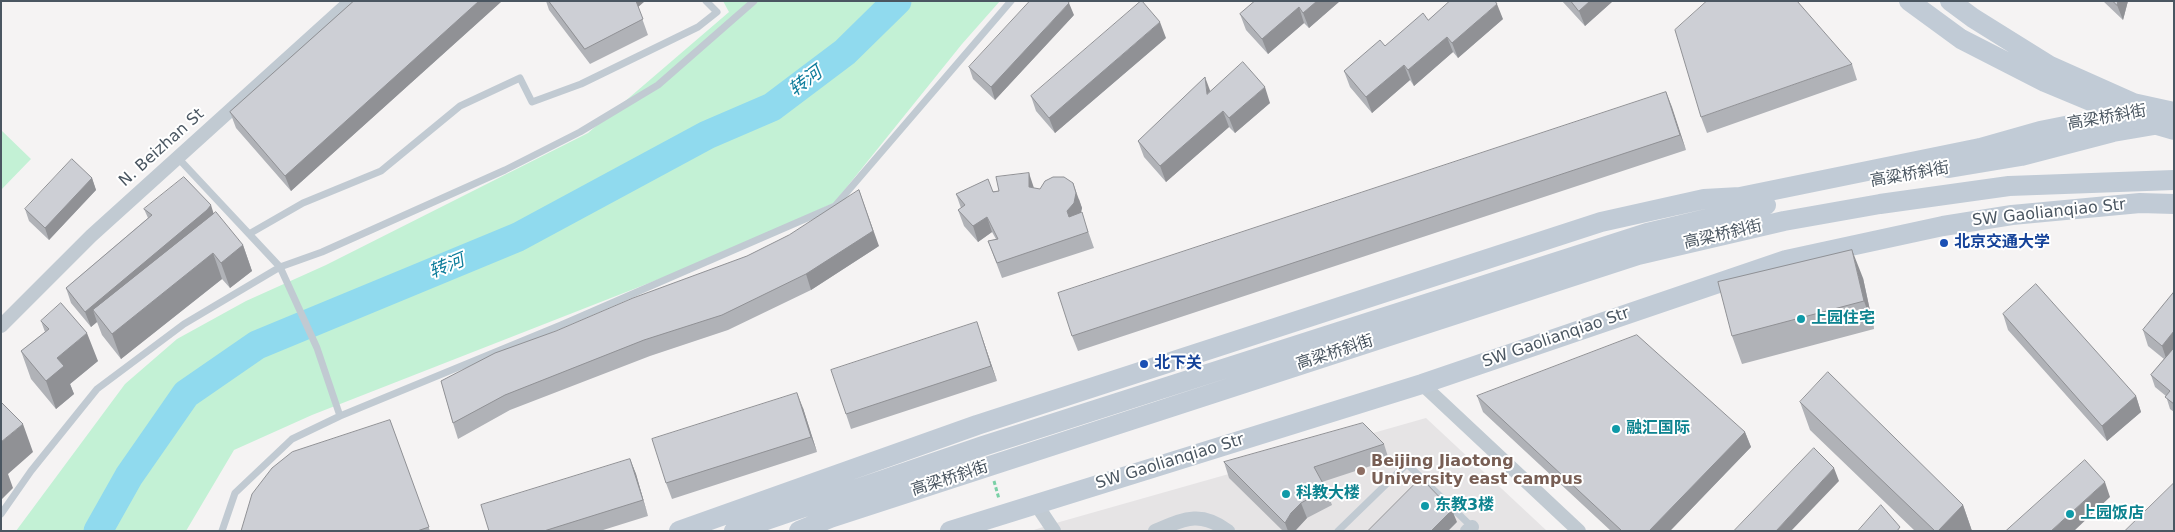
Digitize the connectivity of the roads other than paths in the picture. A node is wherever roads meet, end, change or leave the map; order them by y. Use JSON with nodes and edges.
{"nodes":[{"id":1,"x":351,"y":1,"type":"edge"},
{"id":2,"x":706,"y":1,"type":"edge"},
{"id":3,"x":754,"y":1,"type":"edge"},
{"id":4,"x":1011,"y":1,"type":"edge"},
{"id":5,"x":1909,"y":1,"type":"edge"},
{"id":6,"x":1950,"y":1,"type":"edge"},
{"id":7,"x":2174,"y":106,"type":"edge"},
{"id":8,"x":2174,"y":112,"type":"edge"},
{"id":9,"x":2174,"y":122,"type":"edge"},
{"id":10,"x":2174,"y":130,"type":"edge"},
{"id":11,"x":178,"y":158,"type":"junction"},
{"id":12,"x":2174,"y":180,"type":"edge"},
{"id":13,"x":1880,"y":204,"type":"joint"},
{"id":14,"x":2174,"y":204,"type":"edge"},
{"id":15,"x":1601,"y":222,"type":"junction"},
{"id":16,"x":1647,"y":233,"type":"junction"},
{"id":17,"x":249,"y":234,"type":"junction"},
{"id":18,"x":280,"y":267,"type":"junction"},
{"id":19,"x":1,"y":326,"type":"edge"},
{"id":20,"x":1422,"y":384,"type":"junction"},
{"id":21,"x":340,"y":416,"type":"junction"},
{"id":22,"x":1036,"y":504,"type":"junction"},
{"id":23,"x":1,"y":514,"type":"edge"},
{"id":24,"x":1472,"y":529,"type":"edge"},
{"id":25,"x":222,"y":531,"type":"edge"},
{"id":26,"x":679,"y":531,"type":"edge"},
{"id":27,"x":734,"y":531,"type":"edge"},
{"id":28,"x":799,"y":531,"type":"edge"},
{"id":29,"x":950,"y":531,"type":"edge"},
{"id":30,"x":1054,"y":531,"type":"edge"},
{"id":31,"x":1155,"y":531,"type":"edge"},
{"id":32,"x":1228,"y":531,"type":"edge"},
{"id":33,"x":1338,"y":531,"type":"edge"},
{"id":34,"x":1579,"y":531,"type":"edge"}],
"edges":[{"from":1,"to":11,"type":"street","name":"N. Beizhan St"},
{"from":2,"to":17,"type":"lane"},
{"from":3,"to":18,"type":"lane"},
{"from":4,"to":21,"type":"lane"},
{"from":5,"to":10,"type":"main road","bridge":true},
{"from":6,"to":8,"type":"main road","bridge":true},
{"from":7,"to":15,"type":"main road","name":"高梁桥斜街"},
{"from":9,"to":16,"type":"main road","name":"高粱桥斜街"},
{"from":11,"to":17,"type":"lane"},
{"from":11,"to":19,"type":"street","name":"N. Beizhan St"},
{"from":12,"to":13,"type":"main road","name":"高粱桥斜街"},
{"from":13,"to":28,"type":"main road","name":"高梁桥斜街"},
{"from":14,"to":20,"type":"main road","name":"SW Gaolianqiao Str"},
{"from":15,"to":16,"type":"main road"},
{"from":15,"to":26,"type":"main road","name":"高梁桥斜街"},
{"from":16,"to":27,"type":"main road","name":"高梁桥斜街"},
{"from":17,"to":18,"type":"lane"},
{"from":18,"to":21,"type":"lane"},
{"from":18,"to":23,"type":"lane"},
{"from":20,"to":22,"type":"main road","name":"SW Gaolianqiao Str"},
{"from":20,"to":34,"type":"street"},
{"from":21,"to":25,"type":"lane"},
{"from":22,"to":29,"type":"main road","name":"SW Gaolianqiao Str"},
{"from":22,"to":30,"type":"street"},
{"from":24,"to":33,"type":"lane"},
{"from":31,"to":32,"type":"street"}]}
